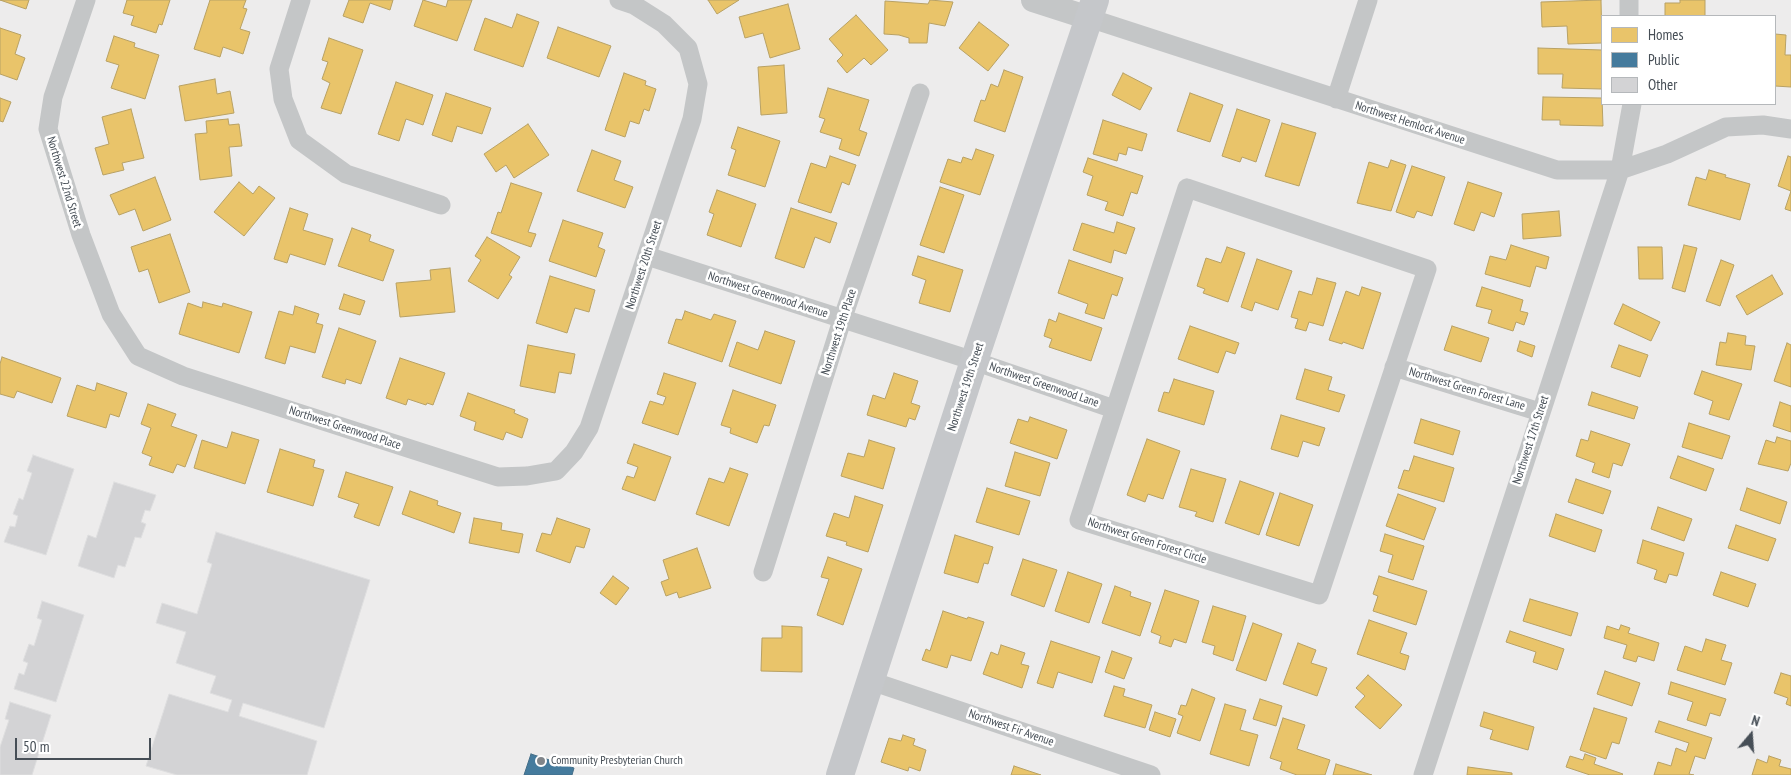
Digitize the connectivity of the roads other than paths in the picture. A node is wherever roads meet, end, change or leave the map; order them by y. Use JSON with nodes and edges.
{"nodes":[{"id":1,"x":86,"y":0,"type":"edge"},
{"id":2,"x":301,"y":0,"type":"edge"},
{"id":3,"x":619,"y":0,"type":"edge"},
{"id":4,"x":1033,"y":0,"type":"edge"},
{"id":5,"x":1368,"y":0,"type":"edge"},
{"id":6,"x":1628,"y":0,"type":"edge"},
{"id":7,"x":1092,"y":9,"type":"edge"},
{"id":8,"x":1629,"y":15,"type":"edge"},
{"id":9,"x":920,"y":93,"type":"dead end"},
{"id":10,"x":1336,"y":99,"type":"junction"},
{"id":11,"x":1632,"y":105,"type":"edge"},
{"id":12,"x":1791,"y":129,"type":"edge"},
{"id":13,"x":1620,"y":170,"type":"junction"},
{"id":14,"x":441,"y":205,"type":"dead end"},
{"id":15,"x":648,"y":256,"type":"junction"},
{"id":16,"x":842,"y":320,"type":"junction"},
{"id":17,"x":138,"y":356,"type":"joint"},
{"id":18,"x":974,"y":361,"type":"junction"},
{"id":19,"x":1394,"y":367,"type":"junction"},
{"id":20,"x":1114,"y":409,"type":"junction"},
{"id":21,"x":1540,"y":412,"type":"junction"},
{"id":22,"x":556,"y":471,"type":"joint"},
{"id":23,"x":763,"y":572,"type":"dead end"},
{"id":24,"x":871,"y":681,"type":"junction"},
{"id":25,"x":840,"y":775,"type":"edge"},
{"id":26,"x":1152,"y":775,"type":"edge"},
{"id":27,"x":1423,"y":775,"type":"edge"}],
"edges":[{"from":1,"to":17,"type":"street","name":"Northwest 22nd Street"},
{"from":2,"to":14,"type":"street"},
{"from":3,"to":15,"type":"street","name":"Northwest 20th Street"},
{"from":4,"to":7,"type":"street","name":"Northwest Hemlock Avenue"},
{"from":5,"to":10,"type":"street"},
{"from":6,"to":8,"type":"street"},
{"from":7,"to":10,"type":"street","name":"Northwest Hemlock Avenue"},
{"from":7,"to":18,"type":"main road","name":"Northwest 19th Street"},
{"from":9,"to":16,"type":"street","name":"Northwest 19th Place"},
{"from":10,"to":13,"type":"street","name":"Northwest Hemlock Avenue"},
{"from":11,"to":13,"type":"street","name":"Northwest 17th Street"},
{"from":12,"to":13,"type":"street","name":"Northwest Hemlock Avenue"},
{"from":13,"to":21,"type":"street","name":"Northwest 17th Street"},
{"from":15,"to":16,"type":"street","name":"Northwest Greenwood Avenue"},
{"from":15,"to":22,"type":"street","name":"Northwest 20th Street"},
{"from":16,"to":18,"type":"street","name":"Northwest Greenwood Avenue"},
{"from":16,"to":23,"type":"street","name":"Northwest 19th Place"},
{"from":17,"to":22,"type":"street","name":"Northwest Greenwood Place"},
{"from":18,"to":20,"type":"street","name":"Northwest Greenwood Lane"},
{"from":18,"to":24,"type":"main road","name":"Northwest 19th Street"},
{"from":19,"to":20,"type":"street","name":"Northwest Green Forest Circle"},
{"from":19,"to":20,"type":"street","name":"Northwest Green Forest Circle"},
{"from":19,"to":21,"type":"street","name":"Northwest Green Forest Lane"},
{"from":21,"to":27,"type":"street","name":"Northwest 17th Street"},
{"from":24,"to":25,"type":"main road","name":"Northwest 19th Street"},
{"from":24,"to":26,"type":"street","name":"Northwest Fir Avenue"}]}
